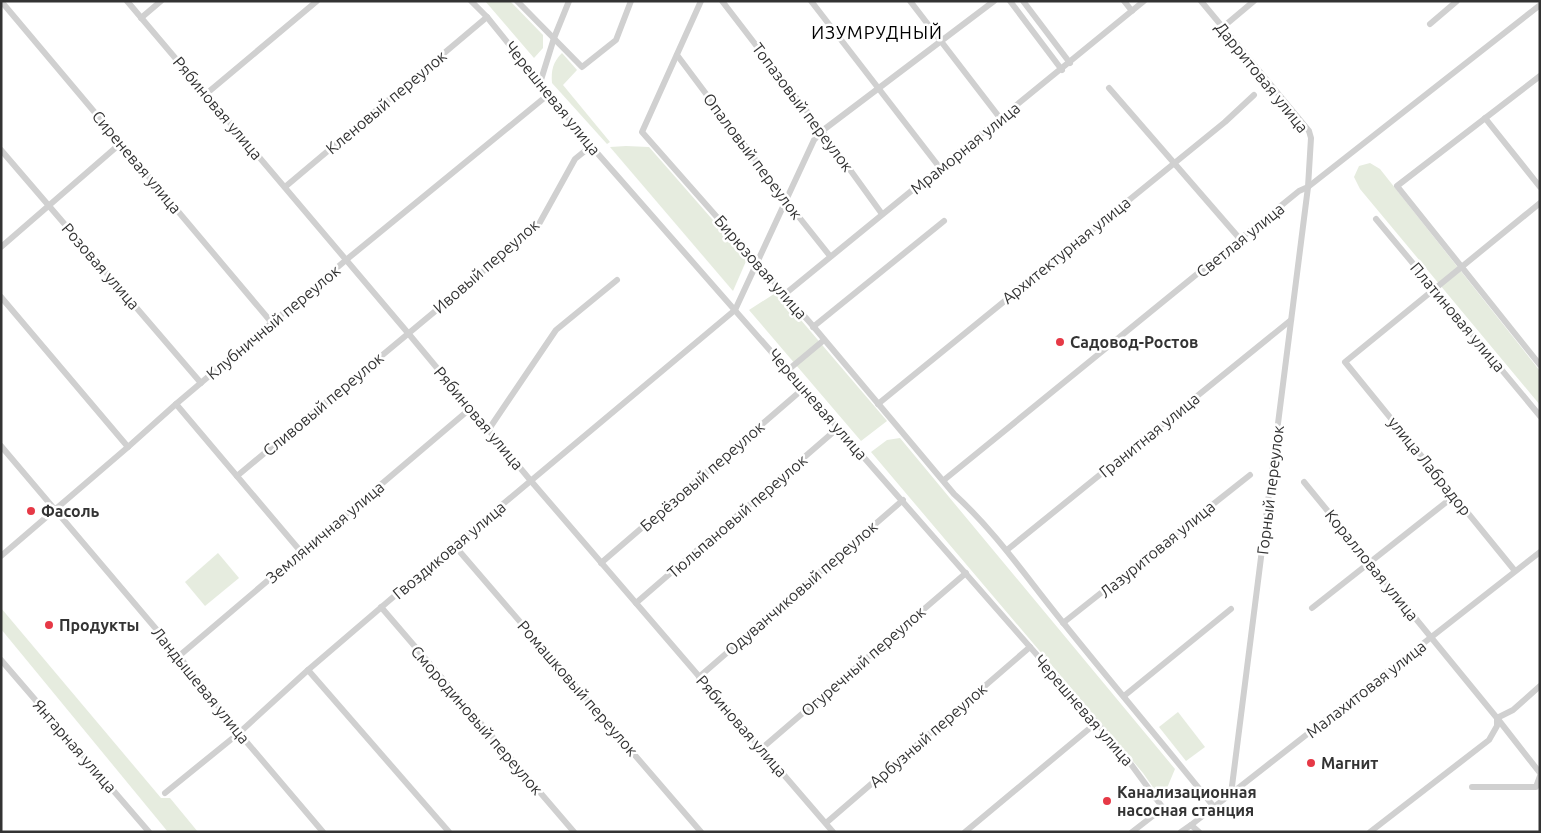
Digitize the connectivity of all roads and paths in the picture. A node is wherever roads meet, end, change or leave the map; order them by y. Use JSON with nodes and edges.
{"nodes":[{"id":1,"x":127,"y":1,"type":"edge"},
{"id":2,"x":161,"y":1,"type":"edge"},
{"id":3,"x":317,"y":1,"type":"edge"},
{"id":4,"x":471,"y":1,"type":"edge"},
{"id":5,"x":517,"y":1,"type":"edge"},
{"id":6,"x":569,"y":1,"type":"edge"},
{"id":7,"x":631,"y":1,"type":"edge"},
{"id":8,"x":700,"y":1,"type":"edge"},
{"id":9,"x":722,"y":1,"type":"edge"},
{"id":10,"x":811,"y":1,"type":"edge"},
{"id":11,"x":910,"y":1,"type":"edge"},
{"id":12,"x":994,"y":1,"type":"edge"},
{"id":13,"x":1010,"y":1,"type":"edge"},
{"id":14,"x":1023,"y":1,"type":"edge"},
{"id":15,"x":1124,"y":1,"type":"edge"},
{"id":16,"x":1144,"y":1,"type":"edge"},
{"id":17,"x":1201,"y":1,"type":"edge"},
{"id":18,"x":1254,"y":1,"type":"edge"},
{"id":19,"x":1457,"y":1,"type":"edge"},
{"id":20,"x":1,"y":2,"type":"edge"},
{"id":21,"x":1540,"y":5,"type":"edge"},
{"id":22,"x":1132,"y":11,"type":"junction"},
{"id":23,"x":487,"y":17,"type":"junction"},
{"id":24,"x":141,"y":18,"type":"junction"},
{"id":25,"x":1430,"y":24,"type":"dead end"},
{"id":26,"x":1222,"y":27,"type":"junction"},
{"id":27,"x":554,"y":38,"type":"junction"},
{"id":28,"x":940,"y":41,"type":"junction"},
{"id":29,"x":677,"y":55,"type":"junction"},
{"id":30,"x":1070,"y":63,"type":"junction"},
{"id":31,"x":1062,"y":70,"type":"junction"},
{"id":32,"x":1540,"y":76,"type":"edge"},
{"id":33,"x":540,"y":83,"type":"junction"},
{"id":34,"x":879,"y":88,"type":"junction"},
{"id":35,"x":1109,"y":88,"type":"dead end"},
{"id":36,"x":206,"y":94,"type":"junction"},
{"id":37,"x":549,"y":94,"type":"junction"},
{"id":38,"x":1254,"y":95,"type":"dead end"},
{"id":39,"x":1000,"y":118,"type":"junction"},
{"id":40,"x":1485,"y":118,"type":"junction"},
{"id":41,"x":822,"y":131,"type":"junction"},
{"id":42,"x":121,"y":143,"type":"junction"},
{"id":43,"x":591,"y":146,"type":"junction"},
{"id":44,"x":1,"y":150,"type":"edge"},
{"id":45,"x":1174,"y":162,"type":"junction"},
{"id":46,"x":940,"y":168,"type":"junction"},
{"id":47,"x":285,"y":187,"type":"junction"},
{"id":48,"x":1308,"y":187,"type":"junction"},
{"id":49,"x":1540,"y":187,"type":"edge"},
{"id":50,"x":787,"y":202,"type":"junction"},
{"id":51,"x":1540,"y":203,"type":"edge"},
{"id":52,"x":49,"y":206,"type":"junction"},
{"id":53,"x":882,"y":214,"type":"junction"},
{"id":54,"x":1376,"y":218,"type":"dead end"},
{"id":55,"x":944,"y":221,"type":"dead end"},
{"id":56,"x":1240,"y":239,"type":"junction"},
{"id":57,"x":1,"y":247,"type":"edge"},
{"id":58,"x":830,"y":256,"type":"junction"},
{"id":59,"x":346,"y":260,"type":"junction"},
{"id":60,"x":757,"y":262,"type":"junction"},
{"id":61,"x":1462,"y":267,"type":"junction"},
{"id":62,"x":617,"y":280,"type":"dead end"},
{"id":63,"x":1434,"y":289,"type":"junction"},
{"id":64,"x":785,"y":294,"type":"junction"},
{"id":65,"x":1,"y":297,"type":"edge"},
{"id":66,"x":735,"y":310,"type":"junction"},
{"id":67,"x":1291,"y":320,"type":"junction"},
{"id":68,"x":272,"y":323,"type":"junction"},
{"id":69,"x":813,"y":327,"type":"junction"},
{"id":70,"x":408,"y":333,"type":"junction"},
{"id":71,"x":824,"y":340,"type":"junction"},
{"id":72,"x":1540,"y":366,"type":"edge"},
{"id":73,"x":788,"y":370,"type":"junction"},
{"id":74,"x":201,"y":383,"type":"junction"},
{"id":75,"x":804,"y":388,"type":"junction"},
{"id":76,"x":176,"y":404,"type":"junction"},
{"id":77,"x":878,"y":404,"type":"junction"},
{"id":78,"x":471,"y":408,"type":"junction"},
{"id":79,"x":1540,"y":416,"type":"edge"},
{"id":80,"x":838,"y":428,"type":"junction"},
{"id":81,"x":489,"y":429,"type":"junction"},
{"id":82,"x":1,"y":446,"type":"edge"},
{"id":83,"x":128,"y":447,"type":"junction"},
{"id":84,"x":1250,"y":475,"type":"dead end"},
{"id":85,"x":237,"y":476,"type":"junction"},
{"id":86,"x":944,"y":480,"type":"junction"},
{"id":87,"x":531,"y":481,"type":"junction"},
{"id":88,"x":1304,"y":482,"type":"dead end"},
{"id":89,"x":1454,"y":496,"type":"junction"},
{"id":90,"x":903,"y":500,"type":"junction"},
{"id":91,"x":56,"y":510,"type":"junction"},
{"id":92,"x":454,"y":545,"type":"junction"},
{"id":93,"x":1007,"y":550,"type":"junction"},
{"id":94,"x":302,"y":552,"type":"junction"},
{"id":95,"x":1540,"y":552,"type":"edge"},
{"id":96,"x":1,"y":556,"type":"edge"},
{"id":97,"x":1370,"y":562,"type":"junction"},
{"id":98,"x":601,"y":563,"type":"junction"},
{"id":99,"x":1515,"y":571,"type":"junction"},
{"id":100,"x":966,"y":573,"type":"junction"},
{"id":101,"x":636,"y":603,"type":"junction"},
{"id":102,"x":381,"y":608,"type":"junction"},
{"id":103,"x":1312,"y":608,"type":"dead end"},
{"id":104,"x":1231,"y":609,"type":"dead end"},
{"id":105,"x":1063,"y":623,"type":"junction"},
{"id":106,"x":1431,"y":637,"type":"junction"},
{"id":107,"x":1030,"y":647,"type":"junction"},
{"id":108,"x":179,"y":656,"type":"junction"},
{"id":109,"x":1,"y":660,"type":"edge"},
{"id":110,"x":308,"y":670,"type":"junction"},
{"id":111,"x":699,"y":676,"type":"junction"},
{"id":112,"x":1540,"y":686,"type":"edge"},
{"id":113,"x":1124,"y":696,"type":"junction"},
{"id":114,"x":1497,"y":718,"type":"junction"},
{"id":115,"x":1096,"y":723,"type":"junction"},
{"id":116,"x":239,"y":733,"type":"junction"},
{"id":117,"x":762,"y":749,"type":"junction"},
{"id":118,"x":1540,"y":775,"type":"edge"},
{"id":119,"x":1472,"y":786,"type":"dead end"},
{"id":120,"x":165,"y":793,"type":"dead end"},
{"id":121,"x":1231,"y":794,"type":"junction"},
{"id":122,"x":1214,"y":807,"type":"junction"},
{"id":123,"x":826,"y":823,"type":"junction"},
{"id":124,"x":1191,"y":825,"type":"junction"},
{"id":125,"x":149,"y":832,"type":"edge"},
{"id":126,"x":323,"y":832,"type":"edge"},
{"id":127,"x":449,"y":832,"type":"edge"},
{"id":128,"x":574,"y":832,"type":"edge"},
{"id":129,"x":702,"y":832,"type":"edge"},
{"id":130,"x":833,"y":832,"type":"edge"},
{"id":131,"x":966,"y":832,"type":"edge"},
{"id":132,"x":1132,"y":832,"type":"edge"},
{"id":133,"x":1181,"y":832,"type":"edge"},
{"id":134,"x":1199,"y":832,"type":"edge"},
{"id":135,"x":1370,"y":832,"type":"edge"}],
"edges":[{"from":1,"to":24,"type":"street","name":"Рябиновая улица"},
{"from":2,"to":24,"type":"street"},
{"from":3,"to":36,"type":"street"},
{"from":4,"to":23,"type":"street","name":"Черешневая улица"},
{"from":5,"to":27,"type":"street"},
{"from":6,"to":27,"type":"street"},
{"from":7,"to":27,"type":"street"},
{"from":8,"to":29,"type":"street"},
{"from":9,"to":41,"type":"street","name":"Топазовый переулок"},
{"from":10,"to":34,"type":"street"},
{"from":11,"to":28,"type":"street"},
{"from":12,"to":28,"type":"street"},
{"from":13,"to":31,"type":"street"},
{"from":14,"to":30,"type":"street"},
{"from":15,"to":22,"type":"street"},
{"from":16,"to":22,"type":"street","name":"Мраморная улица"},
{"from":17,"to":26,"type":"street","name":"Дарритовая улица"},
{"from":18,"to":26,"type":"street"},
{"from":19,"to":25,"type":"street"},
{"from":20,"to":42,"type":"street","name":"Сиреневая улица"},
{"from":21,"to":48,"type":"street","name":"Светлая улица"},
{"from":22,"to":30,"type":"street","name":"Мраморная улица"},
{"from":23,"to":33,"type":"street","name":"Черешневая улица"},
{"from":23,"to":47,"type":"street","name":"Кленовый переулок"},
{"from":24,"to":36,"type":"street","name":"Рябиновая улица"},
{"from":26,"to":48,"type":"street","name":"Дарритовая улица"},
{"from":27,"to":33,"type":"street"},
{"from":28,"to":34,"type":"street"},
{"from":28,"to":39,"type":"street"},
{"from":29,"to":50,"type":"street","name":"Опаловый переулок"},
{"from":29,"to":60,"type":"street","name":"Бирюзовая улица"},
{"from":30,"to":31,"type":"street","name":"Мраморная улица"},
{"from":31,"to":39,"type":"street","name":"Мраморная улица"},
{"from":32,"to":40,"type":"street"},
{"from":33,"to":37,"type":"street","name":"Черешневая улица"},
{"from":34,"to":41,"type":"street"},
{"from":34,"to":46,"type":"street"},
{"from":35,"to":45,"type":"street"},
{"from":36,"to":47,"type":"street","name":"Рябиновая улица"},
{"from":37,"to":43,"type":"street","name":"Черешневая улица"},
{"from":37,"to":59,"type":"street","name":"Клубничный переулок"},
{"from":38,"to":45,"type":"street","name":"Архитектурная улица"},
{"from":39,"to":46,"type":"street","name":"Мраморная улица"},
{"from":40,"to":49,"type":"street"},
{"from":40,"to":61,"type":"street","name":"Платиновая улица"},
{"from":41,"to":50,"type":"street"},
{"from":41,"to":53,"type":"street","name":"Топазовый переулок"},
{"from":42,"to":52,"type":"street"},
{"from":42,"to":68,"type":"street","name":"Сиреневая улица"},
{"from":43,"to":66,"type":"street","name":"Черешневая улица"},
{"from":43,"to":70,"type":"street","name":"Ивовый переулок"},
{"from":44,"to":52,"type":"street","name":"Розовая улица"},
{"from":45,"to":56,"type":"street"},
{"from":45,"to":77,"type":"street","name":"Архитектурная улица"},
{"from":46,"to":53,"type":"street","name":"Мраморная улица"},
{"from":47,"to":59,"type":"street","name":"Рябиновая улица"},
{"from":48,"to":56,"type":"street","name":"Светлая улица"},
{"from":48,"to":67,"type":"street","name":"Горный переулок"},
{"from":50,"to":58,"type":"street","name":"Опаловый переулок"},
{"from":50,"to":60,"type":"street"},
{"from":51,"to":61,"type":"street"},
{"from":52,"to":57,"type":"street"},
{"from":52,"to":74,"type":"street","name":"Розовая улица"},
{"from":53,"to":58,"type":"street","name":"Мраморная улица"},
{"from":54,"to":63,"type":"street","name":"Платиновая улица"},
{"from":55,"to":69,"type":"street"},
{"from":56,"to":86,"type":"street","name":"Светлая улица"},
{"from":58,"to":64,"type":"street","name":"Мраморная улица"},
{"from":59,"to":68,"type":"street","name":"Клубничный переулок"},
{"from":59,"to":70,"type":"street","name":"Рябиновая улица"},
{"from":60,"to":64,"type":"street","name":"Бирюзовая улица"},
{"from":60,"to":66,"type":"street"},
{"from":61,"to":63,"type":"street"},
{"from":61,"to":72,"type":"street","name":"Платиновая улица"},
{"from":62,"to":81,"type":"street"},
{"from":63,"to":79,"type":"street","name":"Платиновая улица"},
{"from":63,"to":89,"type":"street","name":"улица Лабрадор"},
{"from":64,"to":69,"type":"street","name":"Бирюзовая улица"},
{"from":65,"to":83,"type":"street"},
{"from":66,"to":73,"type":"street","name":"Черешневая улица"},
{"from":66,"to":87,"type":"street","name":"Гвоздиковая улица"},
{"from":67,"to":93,"type":"street","name":"Гранитная улица"},
{"from":67,"to":121,"type":"street","name":"Горный переулок"},
{"from":68,"to":74,"type":"street","name":"Клубничный переулок"},
{"from":69,"to":71,"type":"street","name":"Бирюзовая улица"},
{"from":70,"to":78,"type":"street","name":"Рябиновая улица"},
{"from":70,"to":85,"type":"street","name":"Сливовый переулок"},
{"from":71,"to":73,"type":"street"},
{"from":71,"to":77,"type":"street","name":"Бирюзовая улица"},
{"from":73,"to":75,"type":"street","name":"Черешневая улица"},
{"from":74,"to":76,"type":"street","name":"Клубничный переулок"},
{"from":75,"to":80,"type":"street","name":"Черешневая улица"},
{"from":75,"to":98,"type":"street","name":"Берёзовый переулок"},
{"from":76,"to":83,"type":"street","name":"Клубничный переулок"},
{"from":76,"to":85,"type":"street"},
{"from":77,"to":86,"type":"street","name":"Бирюзовая улица"},
{"from":78,"to":81,"type":"street","name":"Рябиновая улица"},
{"from":78,"to":94,"type":"street","name":"Земляничная улица"},
{"from":80,"to":90,"type":"street","name":"Черешневая улица"},
{"from":80,"to":101,"type":"street","name":"Тюльпановый переулок"},
{"from":81,"to":87,"type":"street","name":"Рябиновая улица"},
{"from":82,"to":91,"type":"street","name":"Ландышевая улица"},
{"from":83,"to":91,"type":"street","name":"Клубничный переулок"},
{"from":84,"to":105,"type":"street","name":"Лазуритовая улица"},
{"from":85,"to":94,"type":"street"},
{"from":86,"to":93,"type":"street","name":"Бирюзовая улица"},
{"from":87,"to":92,"type":"street","name":"Гвоздиковая улица"},
{"from":87,"to":98,"type":"street","name":"Рябиновая улица"},
{"from":88,"to":97,"type":"street","name":"Коралловая улица"},
{"from":89,"to":97,"type":"street"},
{"from":89,"to":99,"type":"street","name":"улица Лабрадор"},
{"from":90,"to":100,"type":"street","name":"Черешневая улица"},
{"from":90,"to":111,"type":"street","name":"Одуванчиковый переулок"},
{"from":91,"to":96,"type":"street","name":"Клубничный переулок"},
{"from":91,"to":108,"type":"street","name":"Ландышевая улица"},
{"from":92,"to":102,"type":"street","name":"Гвоздиковая улица"},
{"from":92,"to":129,"type":"street","name":"Ромашковый переулок"},
{"from":93,"to":105,"type":"street","name":"Бирюзовая улица"},
{"from":94,"to":108,"type":"street","name":"Земляничная улица"},
{"from":95,"to":99,"type":"street","name":"Малахитовая улица"},
{"from":97,"to":103,"type":"street"},
{"from":97,"to":106,"type":"street","name":"Коралловая улица"},
{"from":98,"to":101,"type":"street","name":"Рябиновая улица"},
{"from":99,"to":106,"type":"street","name":"Малахитовая улица"},
{"from":100,"to":107,"type":"street","name":"Черешневая улица"},
{"from":100,"to":117,"type":"street","name":"Огуречный переулок"},
{"from":101,"to":111,"type":"street","name":"Рябиновая улица"},
{"from":102,"to":110,"type":"street","name":"Гвоздиковая улица"},
{"from":102,"to":128,"type":"street","name":"Смородиновый переулок"},
{"from":104,"to":113,"type":"street"},
{"from":105,"to":113,"type":"street","name":"Бирюзовая улица"},
{"from":106,"to":114,"type":"street","name":"Коралловая улица"},
{"from":106,"to":121,"type":"street","name":"Малахитовая улица"},
{"from":107,"to":115,"type":"street","name":"Черешневая улица"},
{"from":107,"to":123,"type":"street","name":"Арбузный переулок"},
{"from":108,"to":116,"type":"street","name":"Ландышевая улица"},
{"from":109,"to":125,"type":"street","name":"Янтарная улица"},
{"from":110,"to":116,"type":"street","name":"Гвоздиковая улица"},
{"from":110,"to":127,"type":"street"},
{"from":111,"to":117,"type":"street","name":"Рябиновая улица"},
{"from":112,"to":114,"type":"street"},
{"from":113,"to":122,"type":"street","name":"Бирюзовая улица"},
{"from":114,"to":118,"type":"street","name":"Коралловая улица"},
{"from":114,"to":135,"type":"street"},
{"from":115,"to":131,"type":"street"},
{"from":115,"to":132,"type":"street","name":"Черешневая улица"},
{"from":116,"to":120,"type":"street","name":"Гвоздиковая улица"},
{"from":116,"to":126,"type":"street","name":"Ландышевая улица"},
{"from":117,"to":123,"type":"street","name":"Рябиновая улица"},
{"from":118,"to":119,"type":"street"},
{"from":121,"to":122,"type":"street","name":"Малахитовая улица"},
{"from":122,"to":124,"type":"street","name":"Малахитовая улица"},
{"from":123,"to":130,"type":"street","name":"Рябиновая улица"},
{"from":124,"to":133,"type":"street","name":"Малахитовая улица"},
{"from":124,"to":134,"type":"street"}]}
